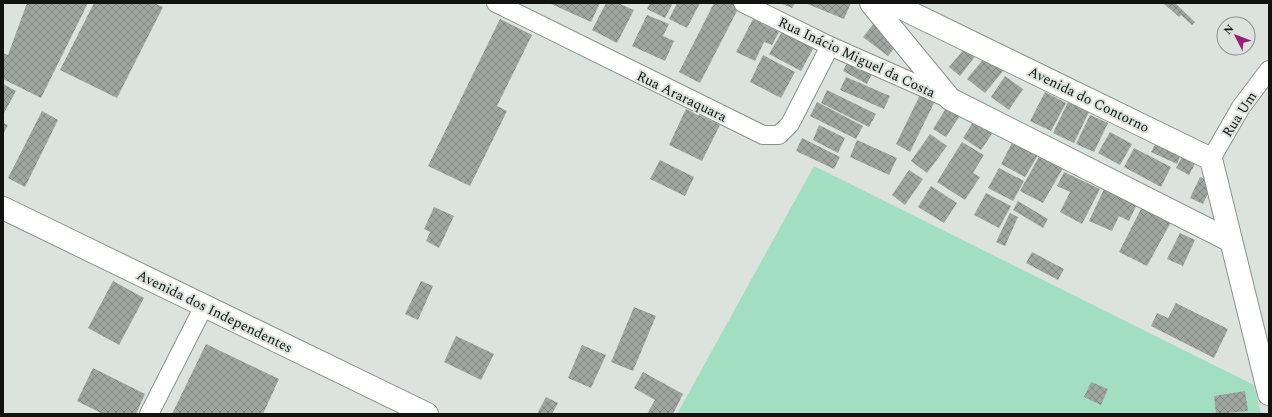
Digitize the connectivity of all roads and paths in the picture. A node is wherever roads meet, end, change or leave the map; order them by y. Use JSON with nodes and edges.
{"nodes":[{"id":1,"x":496,"y":3,"type":"edge"},
{"id":2,"x":743,"y":3,"type":"edge"},
{"id":3,"x":871,"y":3,"type":"edge"},
{"id":4,"x":891,"y":3,"type":"edge"},
{"id":5,"x":912,"y":9,"type":"edge"},
{"id":6,"x":830,"y":46,"type":"junction"},
{"id":7,"x":1269,"y":70,"type":"edge"},
{"id":8,"x":950,"y":99,"type":"junction"},
{"id":9,"x":1211,"y":159,"type":"junction"},
{"id":10,"x":3,"y":208,"type":"edge"},
{"id":11,"x":1231,"y":241,"type":"junction"},
{"id":12,"x":204,"y":306,"type":"junction"},
{"id":13,"x":1269,"y":394,"type":"edge"},
{"id":14,"x":149,"y":414,"type":"edge"},
{"id":15,"x":428,"y":414,"type":"edge"}],
"edges":[{"from":1,"to":6,"type":"street","name":"Rua Araraquara"},
{"from":2,"to":6,"type":"street","name":"Rua Inácio Miguel da Costa"},
{"from":3,"to":8,"type":"street"},
{"from":4,"to":5,"type":"street","name":"Avenida do Contorno"},
{"from":5,"to":9,"type":"street","name":"Avenida do Contorno"},
{"from":6,"to":8,"type":"street","name":"Rua Inácio Miguel da Costa"},
{"from":7,"to":9,"type":"street","name":"Rua Um"},
{"from":8,"to":11,"type":"street"},
{"from":9,"to":11,"type":"street"},
{"from":10,"to":12,"type":"street","name":"Avenida dos Independentes"},
{"from":11,"to":13,"type":"street"},
{"from":12,"to":14,"type":"street"},
{"from":12,"to":15,"type":"street","name":"Avenida dos Independentes"}]}
